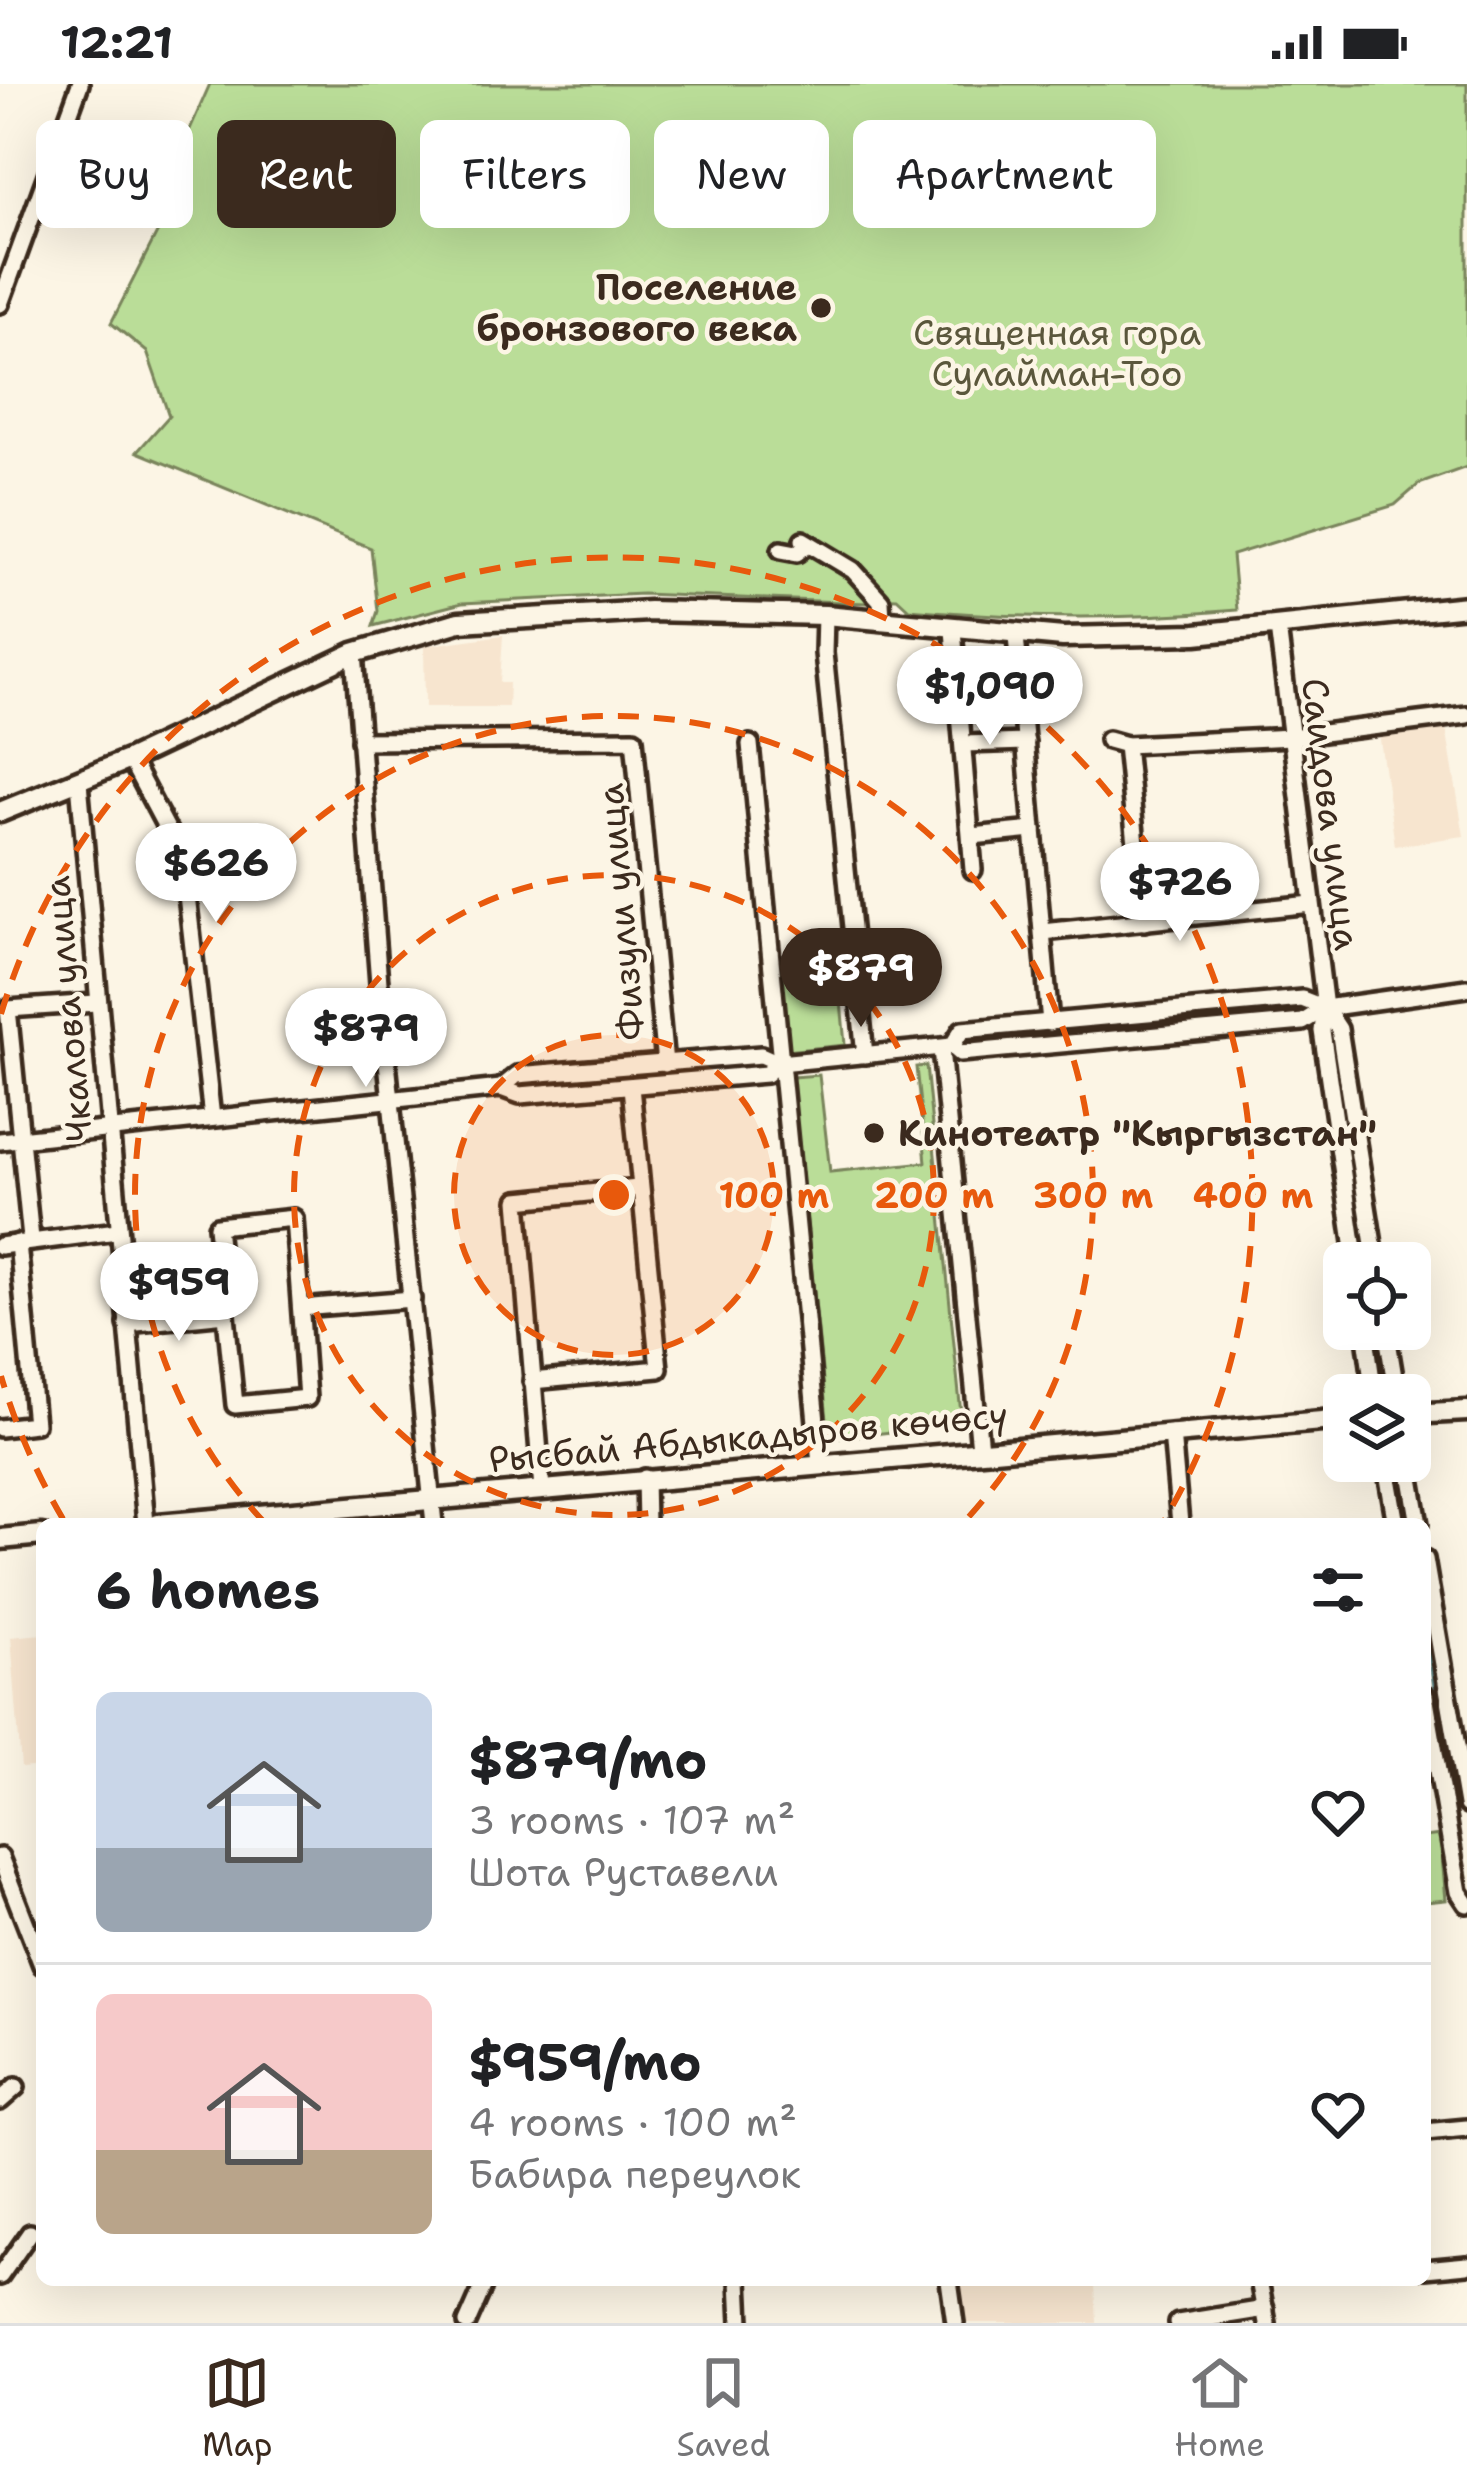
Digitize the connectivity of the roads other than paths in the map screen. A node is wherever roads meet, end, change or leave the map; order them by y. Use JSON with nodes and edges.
{"nodes":[{"id":1,"x":80,"y":84,"type":"edge"},
{"id":2,"x":0,"y":304,"type":"edge"},
{"id":3,"x":781,"y":550,"type":"dead end"},
{"id":4,"x":1467,"y":606,"type":"edge"},
{"id":5,"x":825,"y":615,"type":"junction"},
{"id":6,"x":881,"y":620,"type":"junction"},
{"id":7,"x":1278,"y":627,"type":"junction"},
{"id":8,"x":953,"y":630,"type":"junction"},
{"id":9,"x":1016,"y":636,"type":"junction"},
{"id":10,"x":354,"y":653,"type":"junction"},
{"id":11,"x":1467,"y":715,"type":"edge"},
{"id":12,"x":1291,"y":737,"type":"junction"},
{"id":13,"x":1108,"y":740,"type":"dead end"},
{"id":14,"x":360,"y":741,"type":"junction"},
{"id":15,"x":1026,"y":742,"type":"junction"},
{"id":16,"x":750,"y":744,"type":"dead end"},
{"id":17,"x":964,"y":744,"type":"junction"},
{"id":18,"x":1126,"y":745,"type":"junction"},
{"id":19,"x":130,"y":759,"type":"junction"},
{"id":20,"x":79,"y":782,"type":"junction"},
{"id":21,"x":0,"y":812,"type":"edge"},
{"id":22,"x":1033,"y":830,"type":"junction"},
{"id":23,"x":972,"y":836,"type":"junction"},
{"id":24,"x":973,"y":870,"type":"dead end"},
{"id":25,"x":1311,"y":904,"type":"junction"},
{"id":26,"x":1144,"y":922,"type":"junction"},
{"id":27,"x":1043,"y":932,"type":"junction"},
{"id":28,"x":1467,"y":988,"type":"edge"},
{"id":29,"x":96,"y":1003,"type":"junction"},
{"id":30,"x":1325,"y":1008,"type":"junction"},
{"id":31,"x":1050,"y":1023,"type":"junction"},
{"id":32,"x":946,"y":1047,"type":"junction"},
{"id":33,"x":865,"y":1055,"type":"junction"},
{"id":34,"x":778,"y":1063,"type":"junction"},
{"id":35,"x":665,"y":1064,"type":"junction"},
{"id":36,"x":631,"y":1087,"type":"junction"},
{"id":37,"x":501,"y":1088,"type":"junction"},
{"id":38,"x":393,"y":1101,"type":"junction"},
{"id":39,"x":212,"y":1118,"type":"junction"},
{"id":40,"x":108,"y":1129,"type":"junction"},
{"id":41,"x":19,"y":1139,"type":"junction"},
{"id":42,"x":0,"y":1141,"type":"edge"},
{"id":43,"x":638,"y":1188,"type":"junction"},
{"id":44,"x":117,"y":1231,"type":"junction"},
{"id":45,"x":24,"y":1241,"type":"junction"},
{"id":46,"x":1353,"y":1242,"type":"edge"},
{"id":47,"x":1373,"y":1242,"type":"edge"},
{"id":48,"x":0,"y":1246,"type":"edge"},
{"id":49,"x":412,"y":1299,"type":"junction"},
{"id":50,"x":301,"y":1309,"type":"junction"},
{"id":51,"x":226,"y":1314,"type":"junction"},
{"id":52,"x":127,"y":1324,"type":"junction"},
{"id":53,"x":532,"y":1381,"type":"junction"},
{"id":54,"x":1467,"y":1411,"type":"edge"},
{"id":55,"x":1431,"y":1413,"type":"edge"},
{"id":56,"x":1323,"y":1421,"type":"edge"},
{"id":57,"x":0,"y":1428,"type":"edge"},
{"id":58,"x":1172,"y":1433,"type":"junction"},
{"id":59,"x":980,"y":1449,"type":"junction"},
{"id":60,"x":820,"y":1463,"type":"junction"},
{"id":61,"x":645,"y":1478,"type":"junction"},
{"id":62,"x":1389,"y":1482,"type":"edge"},
{"id":63,"x":1412,"y":1482,"type":"edge"},
{"id":64,"x":542,"y":1489,"type":"junction"},
{"id":65,"x":433,"y":1499,"type":"junction"},
{"id":66,"x":145,"y":1518,"type":"edge"},
{"id":67,"x":263,"y":1518,"type":"edge"},
{"id":68,"x":434,"y":1518,"type":"edge"},
{"id":69,"x":646,"y":1518,"type":"edge"},
{"id":70,"x":1179,"y":1518,"type":"edge"},
{"id":71,"x":1395,"y":1518,"type":"edge"},
{"id":72,"x":1418,"y":1518,"type":"edge"},
{"id":73,"x":36,"y":1536,"type":"edge"},
{"id":74,"x":0,"y":1539,"type":"edge"},
{"id":75,"x":1431,"y":1593,"type":"edge"},
{"id":76,"x":1431,"y":1730,"type":"edge"},
{"id":77,"x":1467,"y":1799,"type":"edge"},
{"id":78,"x":0,"y":1856,"type":"edge"},
{"id":79,"x":1467,"y":1904,"type":"edge"},
{"id":80,"x":36,"y":1949,"type":"edge"},
{"id":81,"x":16,"y":2087,"type":"dead end"},
{"id":82,"x":0,"y":2101,"type":"edge"},
{"id":83,"x":1467,"y":2128,"type":"edge"},
{"id":84,"x":1431,"y":2131,"type":"edge"},
{"id":85,"x":30,"y":2233,"type":"dead end"},
{"id":86,"x":1467,"y":2266,"type":"edge"},
{"id":87,"x":1431,"y":2269,"type":"edge"},
{"id":88,"x":0,"y":2276,"type":"edge"},
{"id":89,"x":483,"y":2286,"type":"edge"},
{"id":90,"x":739,"y":2286,"type":"edge"},
{"id":91,"x":950,"y":2286,"type":"edge"},
{"id":92,"x":1260,"y":2286,"type":"edge"},
{"id":93,"x":1266,"y":2316,"type":"edge"},
{"id":94,"x":467,"y":2323,"type":"edge"},
{"id":95,"x":741,"y":2323,"type":"edge"},
{"id":96,"x":956,"y":2323,"type":"edge"},
{"id":97,"x":1178,"y":2323,"type":"edge"}],
"edges":[{"from":1,"to":2,"type":"street"},
{"from":3,"to":6,"type":"street"},
{"from":4,"to":7,"type":"main road"},
{"from":5,"to":6,"type":"main road"},
{"from":5,"to":10,"type":"main road"},
{"from":5,"to":33,"type":"street"},
{"from":6,"to":8,"type":"main road"},
{"from":7,"to":9,"type":"main road"},
{"from":7,"to":12,"type":"street","name":"Саидова улица"},
{"from":8,"to":9,"type":"main road"},
{"from":8,"to":17,"type":"street"},
{"from":9,"to":15,"type":"street"},
{"from":10,"to":14,"type":"street"},
{"from":10,"to":19,"type":"main road"},
{"from":11,"to":12,"type":"street"},
{"from":12,"to":18,"type":"street"},
{"from":12,"to":25,"type":"street","name":"Саидова улица"},
{"from":13,"to":18,"type":"street"},
{"from":14,"to":35,"type":"street","name":"Физули улица"},
{"from":14,"to":38,"type":"street"},
{"from":15,"to":17,"type":"street"},
{"from":15,"to":22,"type":"street"},
{"from":16,"to":34,"type":"street"},
{"from":17,"to":23,"type":"street"},
{"from":18,"to":26,"type":"street"},
{"from":19,"to":20,"type":"main road"},
{"from":19,"to":39,"type":"street"},
{"from":20,"to":21,"type":"main road"},
{"from":20,"to":29,"type":"street","name":"Чкалова улица"},
{"from":22,"to":23,"type":"street"},
{"from":22,"to":27,"type":"street"},
{"from":23,"to":24,"type":"street"},
{"from":25,"to":26,"type":"street"},
{"from":25,"to":30,"type":"street","name":"Саидова улица"},
{"from":26,"to":27,"type":"street"},
{"from":27,"to":31,"type":"street"},
{"from":28,"to":30,"type":"street"},
{"from":29,"to":40,"type":"street","name":"Чкалова улица"},
{"from":29,"to":41,"type":"street"},
{"from":30,"to":31,"type":"street"},
{"from":30,"to":32,"type":"street"},
{"from":30,"to":46,"type":"street","name":"Саидова улица"},
{"from":30,"to":47,"type":"street","name":"Саидова улица"},
{"from":31,"to":32,"type":"street"},
{"from":32,"to":33,"type":"street"},
{"from":32,"to":59,"type":"street"},
{"from":33,"to":34,"type":"street"},
{"from":34,"to":35,"type":"street"},
{"from":34,"to":36,"type":"street"},
{"from":34,"to":60,"type":"street"},
{"from":35,"to":37,"type":"street"},
{"from":36,"to":37,"type":"street"},
{"from":36,"to":43,"type":"street"},
{"from":37,"to":38,"type":"street"},
{"from":38,"to":39,"type":"street"},
{"from":38,"to":49,"type":"street"},
{"from":39,"to":40,"type":"street"},
{"from":40,"to":41,"type":"street"},
{"from":40,"to":44,"type":"street","name":"Чкалова улица"},
{"from":41,"to":42,"type":"street"},
{"from":41,"to":45,"type":"street"},
{"from":43,"to":53,"type":"street"},
{"from":43,"to":53,"type":"street"},
{"from":44,"to":45,"type":"street"},
{"from":44,"to":52,"type":"street","name":"Чкалова улица"},
{"from":45,"to":48,"type":"street"},
{"from":45,"to":57,"type":"street"},
{"from":49,"to":50,"type":"street"},
{"from":49,"to":65,"type":"street"},
{"from":50,"to":51,"type":"street"},
{"from":50,"to":51,"type":"street"},
{"from":51,"to":52,"type":"street"},
{"from":52,"to":66,"type":"street","name":"Чкалова улица"},
{"from":53,"to":64,"type":"street"},
{"from":54,"to":55,"type":"main road"},
{"from":56,"to":58,"type":"main road","name":"Рысбай Абдыкадыров көчөсү"},
{"from":58,"to":59,"type":"main road","name":"Рысбай Абдыкадыров көчөсү"},
{"from":58,"to":70,"type":"street"},
{"from":59,"to":60,"type":"main road","name":"Рысбай Абдыкадыров көчөсү"},
{"from":60,"to":61,"type":"main road","name":"Рысбай Абдыкадыров көчөсү"},
{"from":61,"to":64,"type":"main road","name":"Рысбай Абдыкадыров көчөсү"},
{"from":61,"to":69,"type":"street"},
{"from":62,"to":71,"type":"street"},
{"from":63,"to":72,"type":"street"},
{"from":64,"to":65,"type":"main road","name":"Рысбай Абдыкадыров көчөсү"},
{"from":65,"to":67,"type":"main road","name":"Рысбай Абдыкадыров көчөсү"},
{"from":65,"to":68,"type":"street"},
{"from":73,"to":74,"type":"main road"},
{"from":75,"to":77,"type":"street"},
{"from":76,"to":79,"type":"street"},
{"from":78,"to":80,"type":"street"},
{"from":81,"to":82,"type":"street"},
{"from":83,"to":84,"type":"street"},
{"from":85,"to":88,"type":"street"},
{"from":86,"to":87,"type":"street"},
{"from":89,"to":94,"type":"street"},
{"from":90,"to":95,"type":"street"},
{"from":91,"to":96,"type":"street"},
{"from":92,"to":93,"type":"street"},
{"from":93,"to":97,"type":"street"}]}
